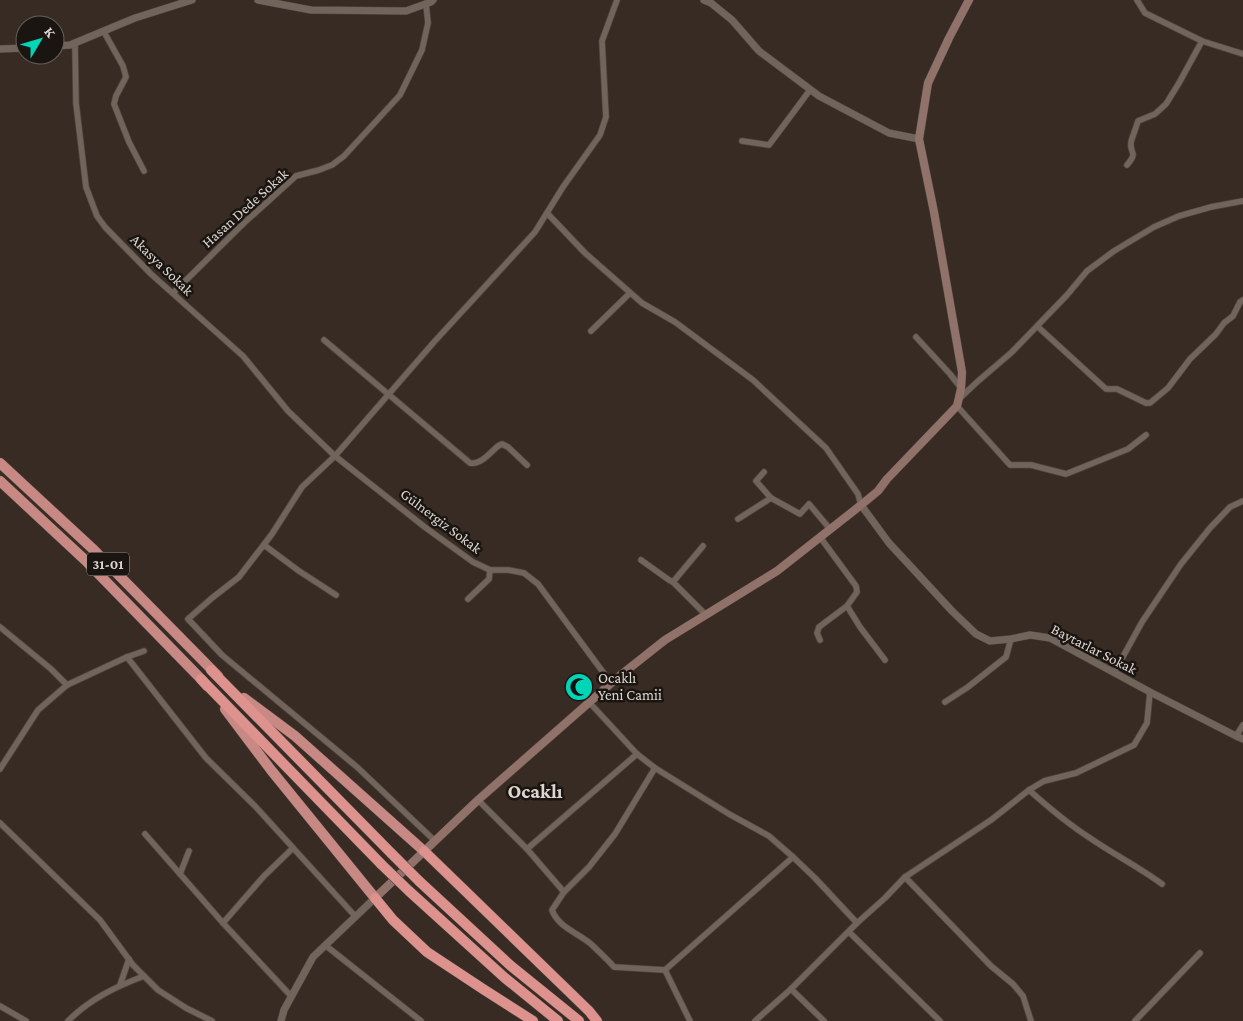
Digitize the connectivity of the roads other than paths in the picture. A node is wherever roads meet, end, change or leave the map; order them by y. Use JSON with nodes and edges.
{"nodes":[{"id":1,"x":192,"y":0,"type":"edge"},
{"id":2,"x":258,"y":0,"type":"edge"},
{"id":3,"x":617,"y":0,"type":"edge"},
{"id":4,"x":704,"y":0,"type":"edge"},
{"id":5,"x":969,"y":0,"type":"edge"},
{"id":6,"x":1137,"y":0,"type":"edge"},
{"id":7,"x":430,"y":2,"type":"edge"},
{"id":8,"x":104,"y":32,"type":"junction"},
{"id":9,"x":1202,"y":41,"type":"junction"},
{"id":10,"x":75,"y":44,"type":"junction"},
{"id":11,"x":65,"y":45,"type":"edge"},
{"id":12,"x":15,"y":48,"type":"edge"},
{"id":13,"x":0,"y":49,"type":"edge"},
{"id":14,"x":1243,"y":54,"type":"edge"},
{"id":15,"x":810,"y":90,"type":"junction"},
{"id":16,"x":919,"y":139,"type":"junction"},
{"id":17,"x":742,"y":141,"type":"dead end"},
{"id":18,"x":1127,"y":166,"type":"dead end"},
{"id":19,"x":144,"y":170,"type":"dead end"},
{"id":20,"x":1243,"y":200,"type":"edge"},
{"id":21,"x":546,"y":213,"type":"junction"},
{"id":22,"x":630,"y":292,"type":"junction"},
{"id":23,"x":173,"y":293,"type":"junction"},
{"id":24,"x":1243,"y":300,"type":"edge"},
{"id":25,"x":1037,"y":326,"type":"junction"},
{"id":26,"x":591,"y":330,"type":"dead end"},
{"id":27,"x":916,"y":337,"type":"dead end"},
{"id":28,"x":324,"y":340,"type":"dead end"},
{"id":29,"x":961,"y":389,"type":"junction"},
{"id":30,"x":388,"y":395,"type":"junction"},
{"id":31,"x":958,"y":403,"type":"junction"},
{"id":32,"x":1146,"y":435,"type":"dead end"},
{"id":33,"x":335,"y":456,"type":"junction"},
{"id":34,"x":0,"y":463,"type":"edge"},
{"id":35,"x":527,"y":465,"type":"dead end"},
{"id":36,"x":764,"y":472,"type":"dead end"},
{"id":37,"x":0,"y":481,"type":"edge"},
{"id":38,"x":771,"y":498,"type":"junction"},
{"id":39,"x":1243,"y":501,"type":"edge"},
{"id":40,"x":861,"y":505,"type":"junction"},
{"id":41,"x":738,"y":519,"type":"dead end"},
{"id":42,"x":830,"y":529,"type":"junction"},
{"id":43,"x":820,"y":537,"type":"junction"},
{"id":44,"x":264,"y":545,"type":"junction"},
{"id":45,"x":703,"y":546,"type":"dead end"},
{"id":46,"x":642,"y":560,"type":"dead end"},
{"id":47,"x":490,"y":570,"type":"junction"},
{"id":48,"x":674,"y":582,"type":"junction"},
{"id":49,"x":336,"y":596,"type":"dead end"},
{"id":50,"x":468,"y":599,"type":"dead end"},
{"id":51,"x":847,"y":606,"type":"junction"},
{"id":52,"x":706,"y":615,"type":"junction"},
{"id":53,"x":0,"y":627,"type":"edge"},
{"id":54,"x":1011,"y":639,"type":"junction"},
{"id":55,"x":820,"y":640,"type":"dead end"},
{"id":56,"x":144,"y":651,"type":"dead end"},
{"id":57,"x":127,"y":657,"type":"junction"},
{"id":58,"x":885,"y":660,"type":"dead end"},
{"id":59,"x":211,"y":670,"type":"junction"},
{"id":60,"x":1114,"y":673,"type":"junction"},
{"id":61,"x":201,"y":679,"type":"junction"},
{"id":62,"x":612,"y":683,"type":"junction"},
{"id":63,"x":67,"y":685,"type":"junction"},
{"id":64,"x":1150,"y":692,"type":"junction"},
{"id":65,"x":589,"y":702,"type":"junction"},
{"id":66,"x":944,"y":702,"type":"dead end"},
{"id":67,"x":1243,"y":726,"type":"edge"},
{"id":68,"x":1239,"y":738,"type":"edge"},
{"id":69,"x":637,"y":754,"type":"junction"},
{"id":70,"x":655,"y":768,"type":"junction"},
{"id":71,"x":0,"y":769,"type":"edge"},
{"id":72,"x":1029,"y":790,"type":"junction"},
{"id":73,"x":478,"y":800,"type":"junction"},
{"id":74,"x":0,"y":822,"type":"edge"},
{"id":75,"x":145,"y":834,"type":"dead end"},
{"id":76,"x":435,"y":841,"type":"junction"},
{"id":77,"x":293,"y":848,"type":"junction"},
{"id":78,"x":527,"y":850,"type":"junction"},
{"id":79,"x":189,"y":851,"type":"dead end"},
{"id":80,"x":424,"y":851,"type":"junction"},
{"id":81,"x":793,"y":856,"type":"junction"},
{"id":82,"x":180,"y":874,"type":"junction"},
{"id":83,"x":906,"y":877,"type":"junction"},
{"id":84,"x":1162,"y":884,"type":"dead end"},
{"id":85,"x":564,"y":892,"type":"junction"},
{"id":86,"x":375,"y":898,"type":"junction"},
{"id":87,"x":355,"y":916,"type":"junction"},
{"id":88,"x":223,"y":923,"type":"junction"},
{"id":89,"x":857,"y":923,"type":"junction"},
{"id":90,"x":849,"y":932,"type":"junction"},
{"id":91,"x":325,"y":945,"type":"junction"},
{"id":92,"x":1200,"y":953,"type":"dead end"},
{"id":93,"x":129,"y":959,"type":"junction"},
{"id":94,"x":665,"y":970,"type":"junction"},
{"id":95,"x":144,"y":976,"type":"junction"},
{"id":96,"x":120,"y":985,"type":"junction"},
{"id":97,"x":792,"y":989,"type":"junction"},
{"id":98,"x":291,"y":996,"type":"junction"},
{"id":99,"x":0,"y":1006,"type":"edge"},
{"id":100,"x":26,"y":1021,"type":"edge"},
{"id":101,"x":68,"y":1021,"type":"edge"},
{"id":102,"x":212,"y":1021,"type":"edge"},
{"id":103,"x":281,"y":1021,"type":"edge"},
{"id":104,"x":421,"y":1021,"type":"edge"},
{"id":105,"x":533,"y":1021,"type":"edge"},
{"id":106,"x":558,"y":1021,"type":"edge"},
{"id":107,"x":579,"y":1021,"type":"edge"},
{"id":108,"x":598,"y":1021,"type":"edge"},
{"id":109,"x":690,"y":1021,"type":"edge"},
{"id":110,"x":756,"y":1021,"type":"edge"},
{"id":111,"x":824,"y":1021,"type":"edge"},
{"id":112,"x":940,"y":1021,"type":"edge"},
{"id":113,"x":1031,"y":1021,"type":"edge"},
{"id":114,"x":1135,"y":1021,"type":"edge"}],
"edges":[{"from":1,"to":8,"type":"street"},
{"from":2,"to":7,"type":"street"},
{"from":3,"to":21,"type":"street"},
{"from":4,"to":15,"type":"street"},
{"from":5,"to":16,"type":"main road"},
{"from":6,"to":9,"type":"street"},
{"from":7,"to":23,"type":"street","name":"Hasan Dede Sokak"},
{"from":8,"to":10,"type":"street"},
{"from":8,"to":19,"type":"street"},
{"from":9,"to":14,"type":"street"},
{"from":9,"to":18,"type":"street"},
{"from":10,"to":11,"type":"street"},
{"from":10,"to":23,"type":"street","name":"Akasya Sokak"},
{"from":12,"to":13,"type":"street"},
{"from":15,"to":16,"type":"street"},
{"from":15,"to":17,"type":"street"},
{"from":16,"to":29,"type":"main road"},
{"from":20,"to":25,"type":"street"},
{"from":21,"to":22,"type":"street"},
{"from":21,"to":30,"type":"street"},
{"from":22,"to":26,"type":"street"},
{"from":22,"to":40,"type":"street"},
{"from":23,"to":33,"type":"street","name":"Akasya Sokak"},
{"from":24,"to":25,"type":"street"},
{"from":25,"to":31,"type":"street"},
{"from":27,"to":29,"type":"street"},
{"from":28,"to":30,"type":"street"},
{"from":29,"to":31,"type":"main road"},
{"from":30,"to":33,"type":"street"},
{"from":30,"to":35,"type":"street"},
{"from":31,"to":32,"type":"street"},
{"from":31,"to":40,"type":"main road"},
{"from":33,"to":44,"type":"street"},
{"from":33,"to":47,"type":"street","name":"Gülnergiz Sokak"},
{"from":34,"to":59,"type":"highway","number":"31-01"},
{"from":36,"to":38,"type":"street"},
{"from":37,"to":61,"type":"highway","number":"31-01"},
{"from":38,"to":41,"type":"street"},
{"from":38,"to":42,"type":"street"},
{"from":39,"to":60,"type":"street"},
{"from":40,"to":42,"type":"main road"},
{"from":40,"to":54,"type":"street","name":"Baytarlar Sokak"},
{"from":42,"to":43,"type":"main road"},
{"from":43,"to":51,"type":"street"},
{"from":43,"to":52,"type":"main road"},
{"from":44,"to":49,"type":"street"},
{"from":44,"to":76,"type":"street"},
{"from":45,"to":48,"type":"street"},
{"from":46,"to":48,"type":"street"},
{"from":47,"to":50,"type":"street"},
{"from":47,"to":62,"type":"street","name":"Gülnergiz Sokak"},
{"from":48,"to":52,"type":"street"},
{"from":51,"to":55,"type":"street"},
{"from":51,"to":58,"type":"street"},
{"from":52,"to":62,"type":"main road"},
{"from":53,"to":63,"type":"street"},
{"from":54,"to":60,"type":"street","name":"Baytarlar Sokak"},
{"from":54,"to":66,"type":"street"},
{"from":56,"to":57,"type":"street"},
{"from":57,"to":63,"type":"street"},
{"from":57,"to":77,"type":"street"},
{"from":59,"to":80,"type":"highway","number":"31-01"},
{"from":59,"to":107,"type":"highway","bridge":true},
{"from":60,"to":64,"type":"street","name":"Baytarlar Sokak"},
{"from":61,"to":86,"type":"highway","number":"31-01"},
{"from":61,"to":106,"type":"highway","bridge":true},
{"from":62,"to":65,"type":"main road"},
{"from":63,"to":71,"type":"street"},
{"from":64,"to":68,"type":"street","name":"Baytarlar Sokak"},
{"from":64,"to":72,"type":"street"},
{"from":65,"to":69,"type":"street"},
{"from":65,"to":73,"type":"main road"},
{"from":67,"to":68,"type":"street"},
{"from":69,"to":70,"type":"street"},
{"from":69,"to":78,"type":"street"},
{"from":70,"to":81,"type":"street"},
{"from":70,"to":85,"type":"street"},
{"from":72,"to":83,"type":"street"},
{"from":72,"to":84,"type":"street"},
{"from":73,"to":76,"type":"main road"},
{"from":73,"to":78,"type":"street"},
{"from":74,"to":93,"type":"street"},
{"from":75,"to":82,"type":"street"},
{"from":76,"to":80,"type":"main road"},
{"from":77,"to":87,"type":"street"},
{"from":77,"to":88,"type":"street"},
{"from":78,"to":85,"type":"street"},
{"from":79,"to":82,"type":"street"},
{"from":80,"to":86,"type":"main road"},
{"from":80,"to":108,"type":"highway"},
{"from":81,"to":89,"type":"street"},
{"from":81,"to":94,"type":"street"},
{"from":82,"to":88,"type":"street"},
{"from":83,"to":89,"type":"street"},
{"from":83,"to":113,"type":"street"},
{"from":85,"to":94,"type":"street"},
{"from":86,"to":87,"type":"street"},
{"from":86,"to":105,"type":"highway"},
{"from":87,"to":91,"type":"street"},
{"from":88,"to":98,"type":"street"},
{"from":89,"to":90,"type":"street"},
{"from":90,"to":97,"type":"street"},
{"from":90,"to":112,"type":"street"},
{"from":91,"to":98,"type":"street"},
{"from":91,"to":104,"type":"street"},
{"from":92,"to":114,"type":"street"},
{"from":93,"to":95,"type":"street"},
{"from":93,"to":96,"type":"street"},
{"from":94,"to":109,"type":"street"},
{"from":95,"to":96,"type":"street"},
{"from":95,"to":102,"type":"street"},
{"from":96,"to":101,"type":"street"},
{"from":97,"to":110,"type":"street"},
{"from":97,"to":111,"type":"street"},
{"from":98,"to":103,"type":"street"},
{"from":99,"to":100,"type":"street"}]}
